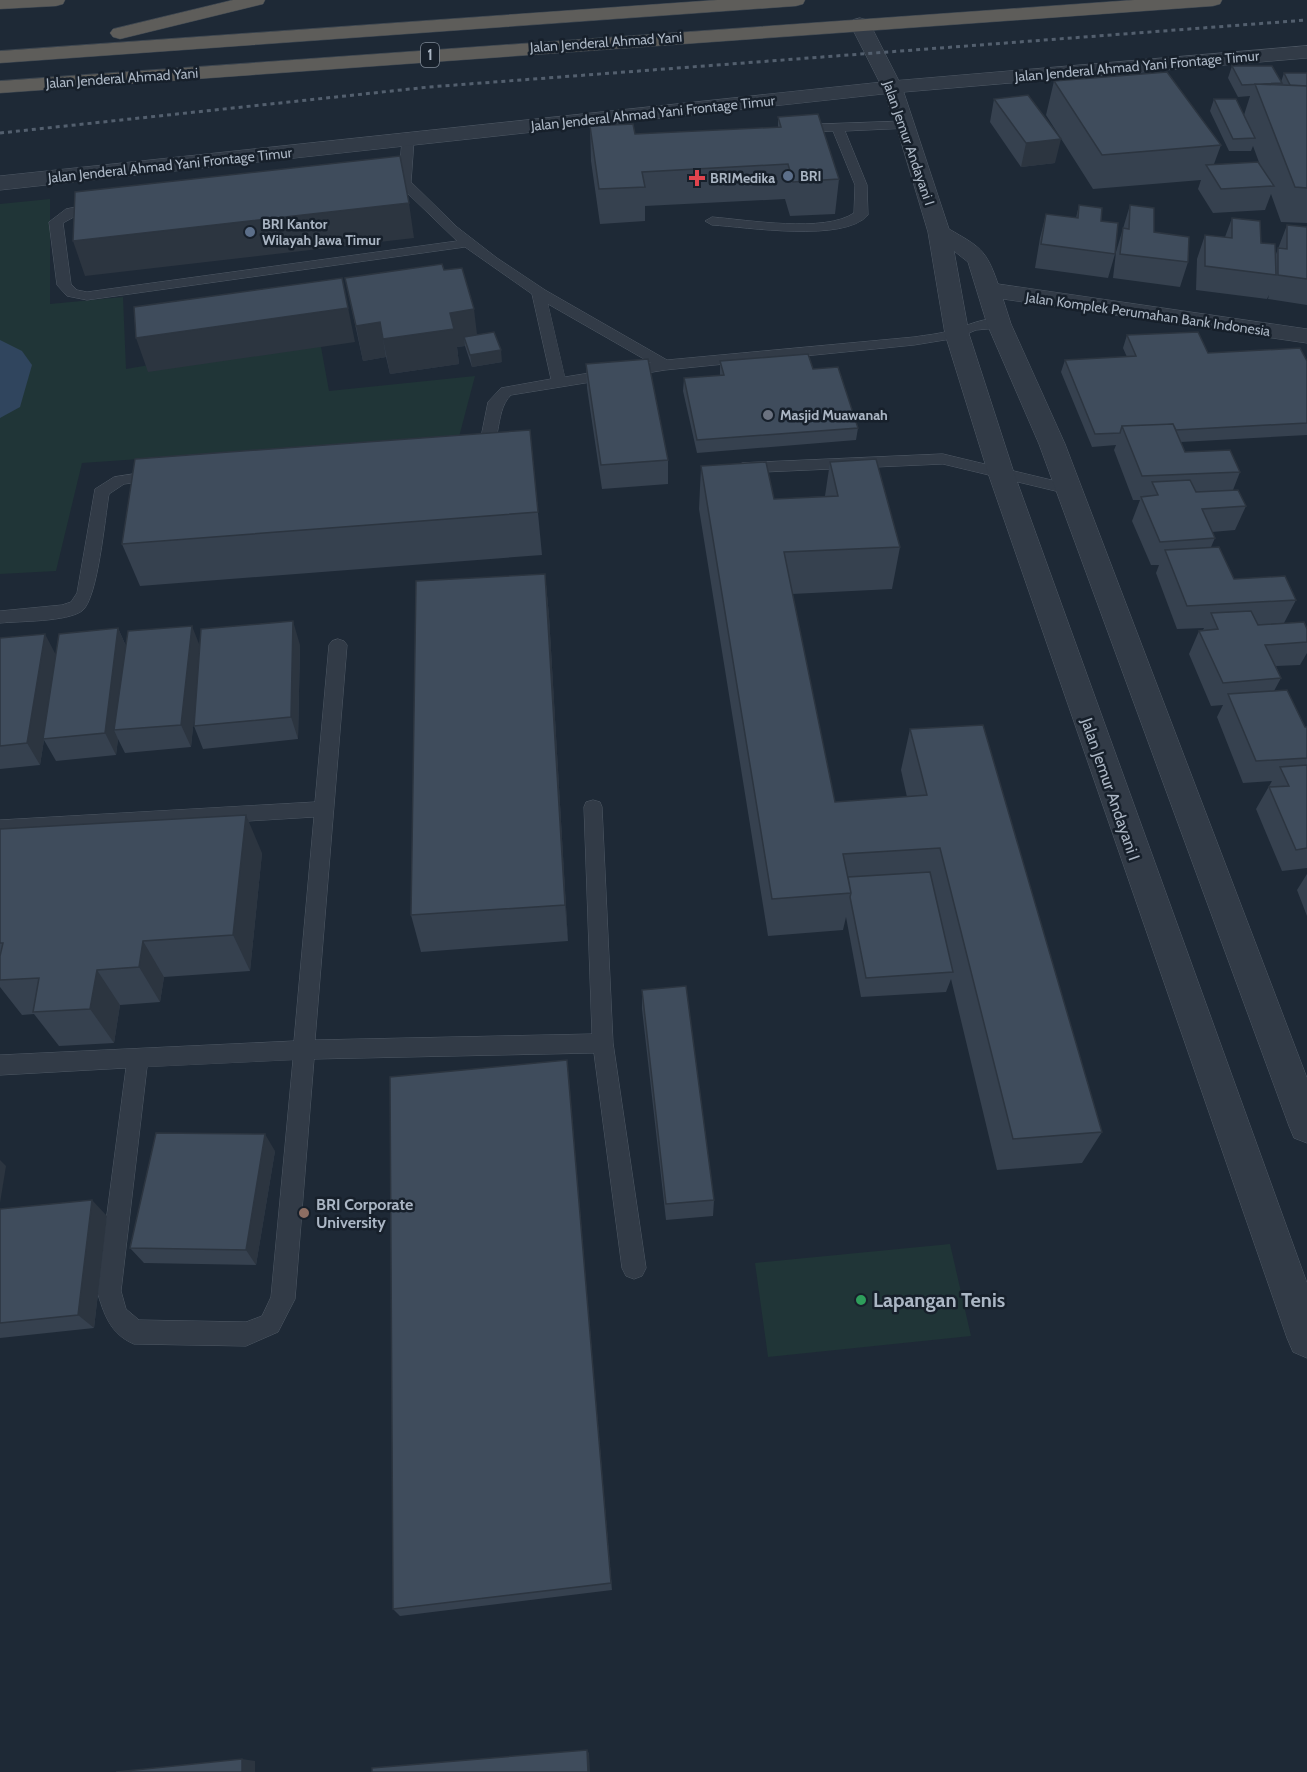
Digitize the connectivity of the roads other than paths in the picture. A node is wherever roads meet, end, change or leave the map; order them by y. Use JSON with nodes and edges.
{"nodes":[{"id":1,"x":56,"y":0,"type":"edge"},
{"id":2,"x":256,"y":0,"type":"edge"},
{"id":3,"x":796,"y":0,"type":"edge"},
{"id":4,"x":1213,"y":0,"type":"edge"},
{"id":5,"x":0,"y":3,"type":"edge"},
{"id":6,"x":860,"y":24,"type":"junction"},
{"id":7,"x":1307,"y":52,"type":"edge"},
{"id":8,"x":28,"y":55,"type":"junction"},
{"id":9,"x":0,"y":57,"type":"edge"},
{"id":10,"x":0,"y":87,"type":"edge"},
{"id":11,"x":892,"y":87,"type":"junction"},
{"id":12,"x":906,"y":125,"type":"junction"},
{"id":13,"x":837,"y":127,"type":"junction"},
{"id":14,"x":789,"y":130,"type":"edge"},
{"id":15,"x":408,"y":140,"type":"junction"},
{"id":16,"x":364,"y":182,"type":"edge"},
{"id":17,"x":0,"y":183,"type":"edge"},
{"id":18,"x":405,"y":183,"type":"junction"},
{"id":19,"x":117,"y":205,"type":"edge"},
{"id":20,"x":712,"y":221,"type":"dead end"},
{"id":21,"x":939,"y":232,"type":"junction"},
{"id":22,"x":468,"y":243,"type":"junction"},
{"id":23,"x":990,"y":290,"type":"junction"},
{"id":24,"x":539,"y":294,"type":"junction"},
{"id":25,"x":999,"y":324,"type":"junction"},
{"id":26,"x":957,"y":334,"type":"junction"},
{"id":27,"x":1307,"y":336,"type":"edge"},
{"id":28,"x":665,"y":365,"type":"junction"},
{"id":29,"x":559,"y":382,"type":"junction"},
{"id":30,"x":464,"y":458,"type":"edge"},
{"id":31,"x":739,"y":469,"type":"edge"},
{"id":32,"x":176,"y":472,"type":"edge"},
{"id":33,"x":1001,"y":473,"type":"junction"},
{"id":34,"x":1068,"y":489,"type":"junction"},
{"id":35,"x":0,"y":617,"type":"edge"},
{"id":36,"x":338,"y":645,"type":"dead end"},
{"id":37,"x":593,"y":807,"type":"dead end"},
{"id":38,"x":325,"y":809,"type":"junction"},
{"id":39,"x":0,"y":828,"type":"edge"},
{"id":40,"x":603,"y":1043,"type":"junction"},
{"id":41,"x":304,"y":1050,"type":"junction"},
{"id":42,"x":138,"y":1057,"type":"junction"},
{"id":43,"x":0,"y":1065,"type":"edge"},
{"id":44,"x":1307,"y":1126,"type":"edge"},
{"id":45,"x":634,"y":1268,"type":"dead end"},
{"id":46,"x":1307,"y":1338,"type":"edge"}],
"edges":[{"from":1,"to":5,"type":"highway"},
{"from":2,"to":8,"type":"highway"},
{"from":3,"to":8,"type":"highway","name":"Jalan Jenderal Ahmad Yani","number":"1"},
{"from":4,"to":6,"type":"highway","name":"Jalan Jenderal Ahmad Yani","number":"1"},
{"from":6,"to":10,"type":"highway","name":"Jalan Jenderal Ahmad Yani","number":"1"},
{"from":6,"to":11,"type":"street","name":"Jalan Jemur Andayani I"},
{"from":7,"to":11,"type":"street","name":"Jalan Jenderal Ahmad Yani Frontage Timur"},
{"from":8,"to":9,"type":"highway","name":"Jalan Jenderal Ahmad Yani","number":"1"},
{"from":11,"to":12,"type":"street","name":"Jalan Jemur Andayani I"},
{"from":11,"to":15,"type":"street","name":"Jalan Jenderal Ahmad Yani Frontage Timur"},
{"from":12,"to":13,"type":"lane"},
{"from":12,"to":21,"type":"street","name":"Jalan Jemur Andayani I"},
{"from":13,"to":14,"type":"lane"},
{"from":13,"to":20,"type":"lane"},
{"from":15,"to":17,"type":"street","name":"Jalan Jenderal Ahmad Yani Frontage Timur"},
{"from":15,"to":18,"type":"lane"},
{"from":16,"to":18,"type":"lane"},
{"from":18,"to":22,"type":"lane"},
{"from":19,"to":22,"type":"lane"},
{"from":21,"to":23,"type":"street"},
{"from":21,"to":26,"type":"street","name":"Jalan Jemur Andayani I"},
{"from":22,"to":24,"type":"lane"},
{"from":23,"to":25,"type":"street"},
{"from":23,"to":27,"type":"street","name":"Jalan Komplek Perumahan Bank Indonesia"},
{"from":24,"to":28,"type":"lane"},
{"from":24,"to":29,"type":"lane"},
{"from":25,"to":26,"type":"lane"},
{"from":25,"to":34,"type":"street"},
{"from":26,"to":28,"type":"lane"},
{"from":26,"to":33,"type":"street","name":"Jalan Jemur Andayani I"},
{"from":28,"to":29,"type":"lane"},
{"from":29,"to":30,"type":"lane"},
{"from":31,"to":33,"type":"lane"},
{"from":32,"to":35,"type":"lane"},
{"from":33,"to":34,"type":"lane"},
{"from":33,"to":46,"type":"street","name":"Jalan Jemur Andayani I"},
{"from":34,"to":44,"type":"street"},
{"from":36,"to":38,"type":"lane"},
{"from":37,"to":40,"type":"lane"},
{"from":38,"to":39,"type":"lane"},
{"from":38,"to":41,"type":"lane"},
{"from":40,"to":41,"type":"lane"},
{"from":40,"to":45,"type":"lane"},
{"from":41,"to":42,"type":"lane"},
{"from":41,"to":42,"type":"lane"},
{"from":42,"to":43,"type":"lane"}]}
